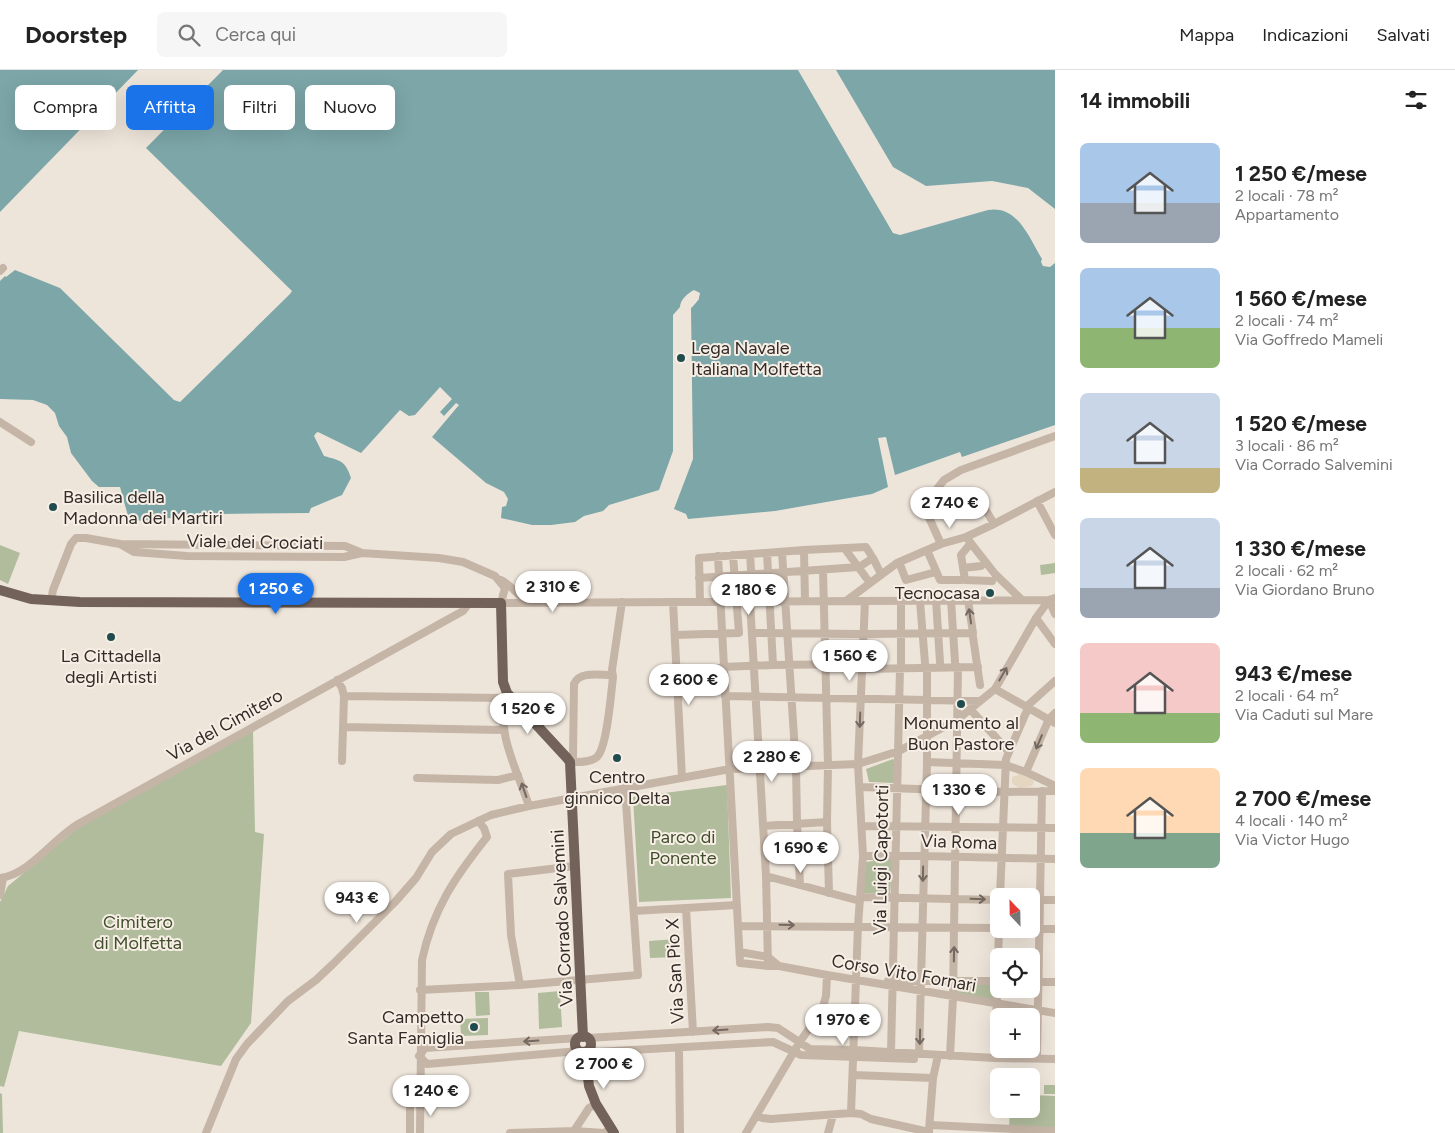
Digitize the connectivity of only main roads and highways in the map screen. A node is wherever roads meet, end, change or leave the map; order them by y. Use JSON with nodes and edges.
{"nodes":[{"id":1,"x":1,"y":591,"type":"edge"},
{"id":2,"x":612,"y":1131,"type":"edge"}],
"edges":[{"from":1,"to":2,"type":"main road","name":"Via Corrado Salvemini"}]}
